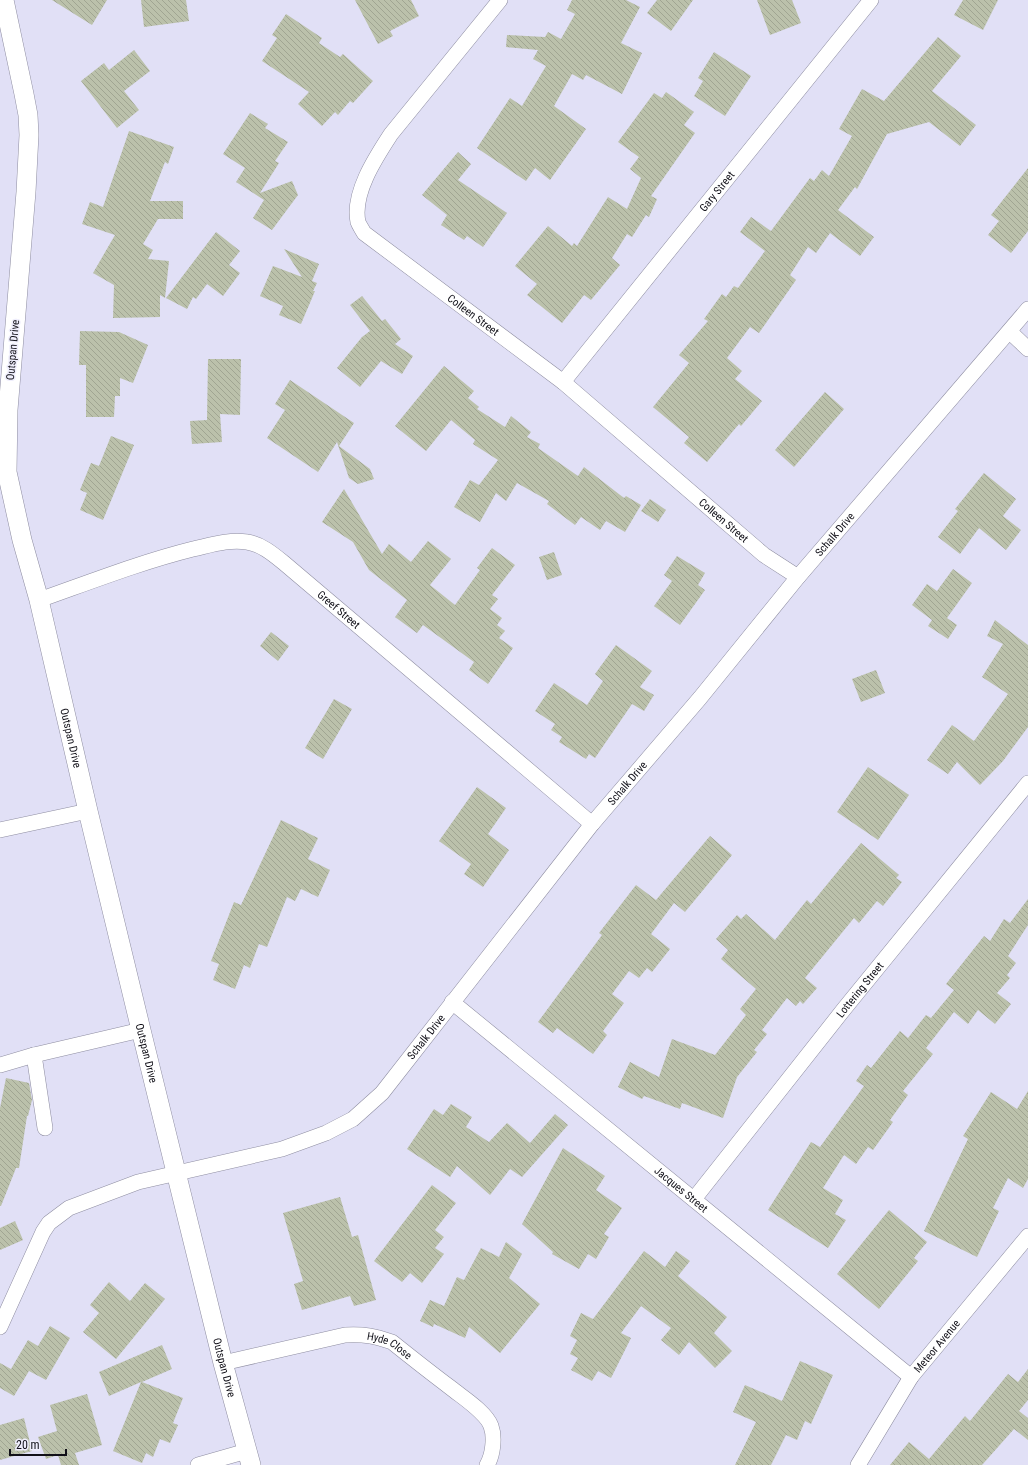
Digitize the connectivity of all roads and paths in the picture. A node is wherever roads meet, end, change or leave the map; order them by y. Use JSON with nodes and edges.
{"nodes":[{"id":1,"x":4,"y":0,"type":"edge"},
{"id":2,"x":500,"y":0,"type":"edge"},
{"id":3,"x":871,"y":0,"type":"edge"},
{"id":4,"x":1028,"y":309,"type":"edge"},
{"id":5,"x":1010,"y":332,"type":"junction"},
{"id":6,"x":1028,"y":349,"type":"edge"},
{"id":7,"x":563,"y":382,"type":"junction"},
{"id":8,"x":798,"y":577,"type":"junction"},
{"id":9,"x":39,"y":600,"type":"junction"},
{"id":10,"x":1028,"y":782,"type":"edge"},
{"id":11,"x":88,"y":811,"type":"junction"},
{"id":12,"x":592,"y":824,"type":"junction"},
{"id":13,"x":0,"y":830,"type":"edge"},
{"id":14,"x":452,"y":1002,"type":"junction"},
{"id":15,"x":141,"y":1030,"type":"junction"},
{"id":16,"x":34,"y":1055,"type":"junction"},
{"id":17,"x":0,"y":1065,"type":"edge"},
{"id":18,"x":45,"y":1128,"type":"dead end"},
{"id":19,"x":176,"y":1174,"type":"junction"},
{"id":20,"x":694,"y":1199,"type":"junction"},
{"id":21,"x":1028,"y":1236,"type":"edge"},
{"id":22,"x":0,"y":1327,"type":"edge"},
{"id":23,"x":223,"y":1362,"type":"junction"},
{"id":24,"x":911,"y":1377,"type":"junction"},
{"id":25,"x":249,"y":1458,"type":"edge"},
{"id":26,"x":201,"y":1464,"type":"edge"},
{"id":27,"x":487,"y":1465,"type":"edge"},
{"id":28,"x":858,"y":1465,"type":"edge"}],
"edges":[{"from":1,"to":9,"type":"street","name":"Outspan Drive"},
{"from":2,"to":7,"type":"street","name":"Colleen Street"},
{"from":3,"to":7,"type":"street","name":"Gary Street"},
{"from":4,"to":5,"type":"street","name":"Schalk Drive"},
{"from":5,"to":6,"type":"street"},
{"from":5,"to":8,"type":"street","name":"Schalk Drive"},
{"from":7,"to":8,"type":"street","name":"Colleen Street"},
{"from":8,"to":12,"type":"street","name":"Schalk Drive"},
{"from":9,"to":11,"type":"street","name":"Outspan Drive"},
{"from":9,"to":12,"type":"street","name":"Greef Street"},
{"from":10,"to":20,"type":"street","name":"Lottering Street"},
{"from":11,"to":13,"type":"street"},
{"from":11,"to":15,"type":"street","name":"Outspan Drive"},
{"from":12,"to":14,"type":"street","name":"Schalk Drive"},
{"from":14,"to":19,"type":"street","name":"Schalk Drive"},
{"from":14,"to":20,"type":"street","name":"Jacques Street"},
{"from":15,"to":16,"type":"street"},
{"from":15,"to":19,"type":"street","name":"Outspan Drive"},
{"from":16,"to":17,"type":"street"},
{"from":16,"to":18,"type":"street"},
{"from":19,"to":22,"type":"street","name":"Schalk Drive"},
{"from":19,"to":23,"type":"street","name":"Outspan Drive"},
{"from":20,"to":24,"type":"street","name":"Jacques Street"},
{"from":21,"to":24,"type":"street","name":"Meteor Avenue"},
{"from":23,"to":25,"type":"street","name":"Outspan Drive"},
{"from":23,"to":27,"type":"street","name":"Hyde Close"},
{"from":24,"to":28,"type":"street","name":"Meteor Avenue"},
{"from":25,"to":26,"type":"street"}]}
